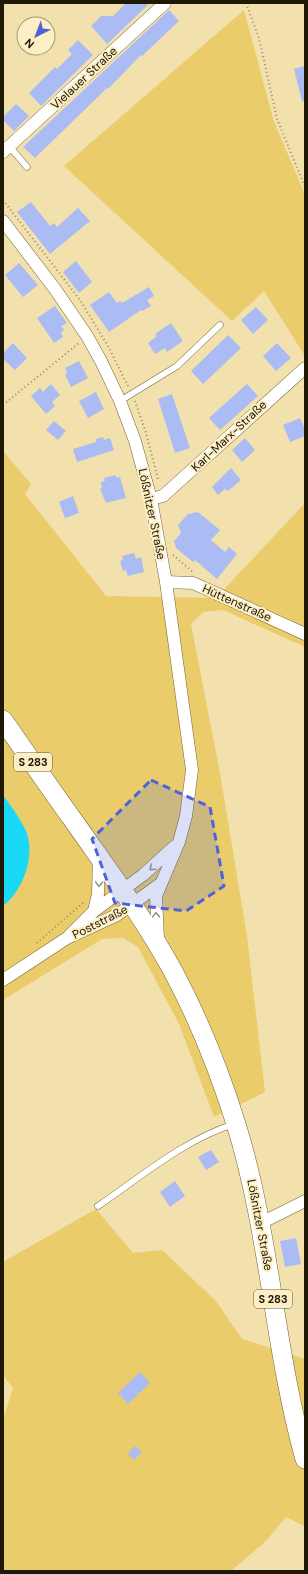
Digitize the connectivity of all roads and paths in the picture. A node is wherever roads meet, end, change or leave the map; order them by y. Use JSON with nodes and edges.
{"nodes":[{"id":1,"x":165,"y":3,"type":"edge"},
{"id":2,"x":246,"y":3,"type":"edge"},
{"id":3,"x":6,"y":149,"type":"edge"},
{"id":4,"x":27,"y":167,"type":"dead end"},
{"id":5,"x":305,"y":188,"type":"edge"},
{"id":6,"x":3,"y":220,"type":"edge"},
{"id":7,"x":220,"y":325,"type":"dead end"},
{"id":8,"x":87,"y":336,"type":"junction"},
{"id":9,"x":305,"y":368,"type":"edge"},
{"id":10,"x":120,"y":401,"type":"junction"},
{"id":11,"x":3,"y":405,"type":"edge"},
{"id":12,"x":151,"y":499,"type":"junction"},
{"id":13,"x":166,"y":582,"type":"junction"},
{"id":14,"x":305,"y":634,"type":"edge"},
{"id":15,"x":3,"y":720,"type":"edge"},
{"id":16,"x":179,"y":842,"type":"junction"},
{"id":17,"x":99,"y":856,"type":"junction"},
{"id":18,"x":160,"y":884,"type":"junction"},
{"id":19,"x":98,"y":894,"type":"junction"},
{"id":20,"x":128,"y":898,"type":"junction"},
{"id":21,"x":94,"y":911,"type":"junction"},
{"id":22,"x":67,"y":938,"type":"junction"},
{"id":23,"x":32,"y":946,"type":"dead end"},
{"id":24,"x":159,"y":947,"type":"junction"},
{"id":25,"x":3,"y":980,"type":"edge"},
{"id":26,"x":236,"y":1123,"type":"junction"},
{"id":27,"x":305,"y":1201,"type":"edge"},
{"id":28,"x":98,"y":1206,"type":"dead end"},
{"id":29,"x":261,"y":1223,"type":"junction"},
{"id":30,"x":305,"y":1459,"type":"edge"}],
"edges":[{"from":1,"to":3,"type":"street","name":"Vielauer Straße"},
{"from":2,"to":5,"type":"path"},
{"from":3,"to":4,"type":"lane"},
{"from":6,"to":8,"type":"street","name":"Lößnitzer Straße"},
{"from":7,"to":10,"type":"lane"},
{"from":8,"to":10,"type":"street","name":"Lößnitzer Straße"},
{"from":8,"to":11,"type":"path"},
{"from":9,"to":12,"type":"street","name":"Karl-Marx-Straße"},
{"from":10,"to":12,"type":"street","name":"Lößnitzer Straße"},
{"from":12,"to":13,"type":"street","name":"Lößnitzer Straße"},
{"from":13,"to":14,"type":"street","name":"Hüttenstraße"},
{"from":13,"to":16,"type":"street","name":"Lößnitzer Straße"},
{"from":15,"to":17,"type":"main road","number":"S 283"},
{"from":16,"to":18,"type":"street","name":"Lößnitzer Straße"},
{"from":16,"to":20,"type":"street","one_way":true},
{"from":17,"to":19,"type":"street","one_way":true},
{"from":17,"to":20,"type":"main road","number":"S 283"},
{"from":18,"to":20,"type":"street","name":"Lößnitzer Straße"},
{"from":24,"to":18,"type":"street","name":"Lößnitzer Straße","one_way":true},
{"from":19,"to":21,"type":"street"},
{"from":19,"to":23,"type":"path"},
{"from":20,"to":21,"type":"street","name":"Poststraße"},
{"from":20,"to":22,"type":"street","name":"Poststraße"},
{"from":20,"to":24,"type":"main road","number":"S 283"},
{"from":21,"to":22,"type":"street","name":"Poststraße"},
{"from":22,"to":25,"type":"street","name":"Poststraße"},
{"from":24,"to":26,"type":"main road","number":"S 283"},
{"from":26,"to":28,"type":"lane"},
{"from":26,"to":29,"type":"main road","name":"Lößnitzer Straße","number":"S 283"},
{"from":27,"to":29,"type":"street"},
{"from":29,"to":30,"type":"main road","name":"Lößnitzer Straße","number":"S 283"}]}
